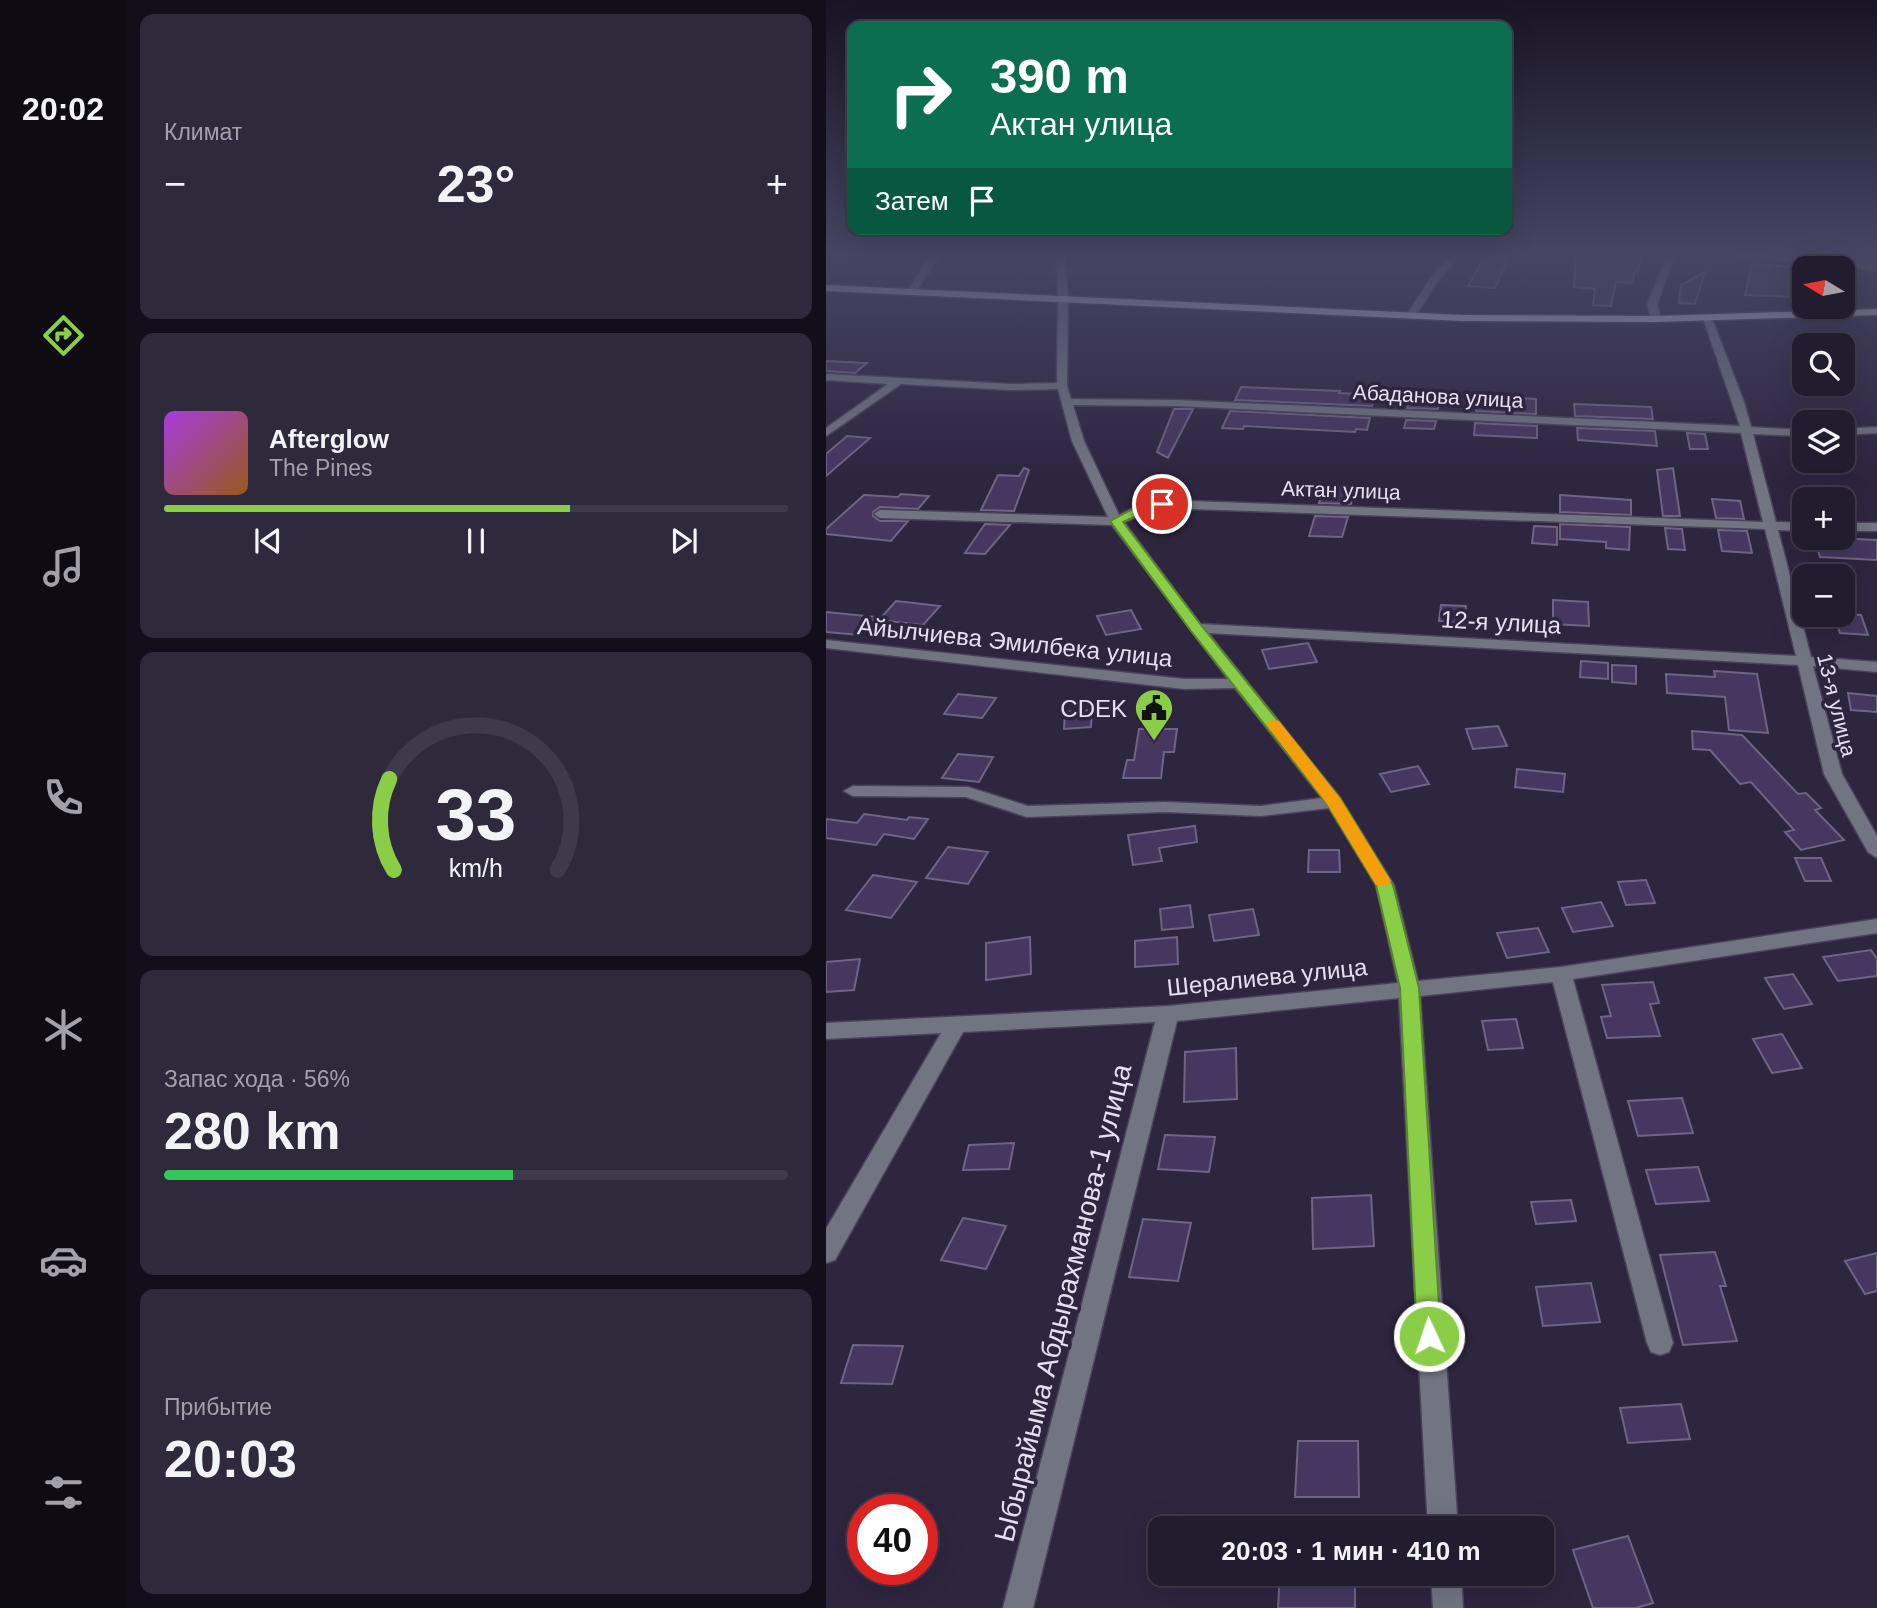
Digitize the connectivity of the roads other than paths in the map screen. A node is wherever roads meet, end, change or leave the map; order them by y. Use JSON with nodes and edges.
{"nodes":[{"id":1,"x":1063,"y":327,"type":"edge"},
{"id":2,"x":1711,"y":327,"type":"edge"},
{"id":3,"x":826,"y":377,"type":"edge"},
{"id":4,"x":899,"y":381,"type":"junction"},
{"id":5,"x":1062,"y":386,"type":"junction"},
{"id":6,"x":1069,"y":402,"type":"junction"},
{"id":7,"x":1877,"y":429,"type":"edge"},
{"id":8,"x":1745,"y":431,"type":"junction"},
{"id":9,"x":1855,"y":431,"type":"edge"},
{"id":10,"x":826,"y":433,"type":"edge"},
{"id":11,"x":1792,"y":433,"type":"edge"},
{"id":12,"x":880,"y":514,"type":"dead end"},
{"id":13,"x":1116,"y":521,"type":"junction"},
{"id":14,"x":1792,"y":527,"type":"edge"},
{"id":15,"x":1855,"y":527,"type":"edge"},
{"id":16,"x":1877,"y":527,"type":"edge"},
{"id":17,"x":1769,"y":528,"type":"junction"},
{"id":18,"x":1196,"y":628,"type":"junction"},
{"id":19,"x":826,"y":644,"type":"edge"},
{"id":20,"x":1804,"y":661,"type":"junction"},
{"id":21,"x":1877,"y":667,"type":"edge"},
{"id":22,"x":1241,"y":682,"type":"junction"},
{"id":23,"x":853,"y":791,"type":"dead end"},
{"id":24,"x":1334,"y":802,"type":"junction"},
{"id":25,"x":1877,"y":852,"type":"edge"},
{"id":26,"x":1877,"y":926,"type":"edge"},
{"id":27,"x":1561,"y":974,"type":"junction"},
{"id":28,"x":1409,"y":988,"type":"junction"},
{"id":29,"x":1168,"y":1014,"type":"junction"},
{"id":30,"x":956,"y":1025,"type":"junction"},
{"id":31,"x":826,"y":1031,"type":"edge"},
{"id":32,"x":826,"y":1252,"type":"edge"},
{"id":33,"x":1660,"y":1343,"type":"dead end"},
{"id":34,"x":1442,"y":1516,"type":"edge"},
{"id":35,"x":1447,"y":1586,"type":"edge"},
{"id":36,"x":1018,"y":1608,"type":"edge"},
{"id":37,"x":1448,"y":1608,"type":"edge"}],
"edges":[{"from":1,"to":5,"type":"street"},
{"from":2,"to":8,"type":"street","name":"13-я улица"},
{"from":3,"to":4,"type":"street"},
{"from":4,"to":5,"type":"street"},
{"from":4,"to":10,"type":"street"},
{"from":5,"to":6,"type":"street"},
{"from":6,"to":8,"type":"street","name":"Абаданова улица"},
{"from":6,"to":13,"type":"street"},
{"from":7,"to":9,"type":"street"},
{"from":8,"to":11,"type":"street","name":"Абаданова улица"},
{"from":8,"to":17,"type":"street","name":"13-я улица"},
{"from":12,"to":13,"type":"street","name":"Актан улица"},
{"from":13,"to":17,"type":"street","name":"Актан улица"},
{"from":13,"to":18,"type":"street"},
{"from":14,"to":17,"type":"street","name":"Актан улица"},
{"from":15,"to":16,"type":"street"},
{"from":17,"to":20,"type":"street","name":"13-я улица"},
{"from":18,"to":20,"type":"street","name":"12-я улица"},
{"from":18,"to":22,"type":"street"},
{"from":19,"to":22,"type":"street","name":"Айылчиева Эмилбека улица"},
{"from":20,"to":21,"type":"street","name":"12-я улица"},
{"from":20,"to":25,"type":"street","name":"13-я улица"},
{"from":22,"to":24,"type":"street"},
{"from":23,"to":24,"type":"street"},
{"from":24,"to":28,"type":"street"},
{"from":26,"to":27,"type":"street","name":"Шералиева улица"},
{"from":27,"to":28,"type":"street","name":"Шералиева улица"},
{"from":27,"to":33,"type":"street"},
{"from":28,"to":29,"type":"street","name":"Шералиева улица"},
{"from":28,"to":34,"type":"street"},
{"from":29,"to":30,"type":"street","name":"Шералиева улица"},
{"from":29,"to":36,"type":"street","name":"Ыбырайыма Абдырахманова-1 улица"},
{"from":30,"to":31,"type":"street","name":"Шералиева улица"},
{"from":30,"to":32,"type":"street"},
{"from":35,"to":37,"type":"street"}]}
